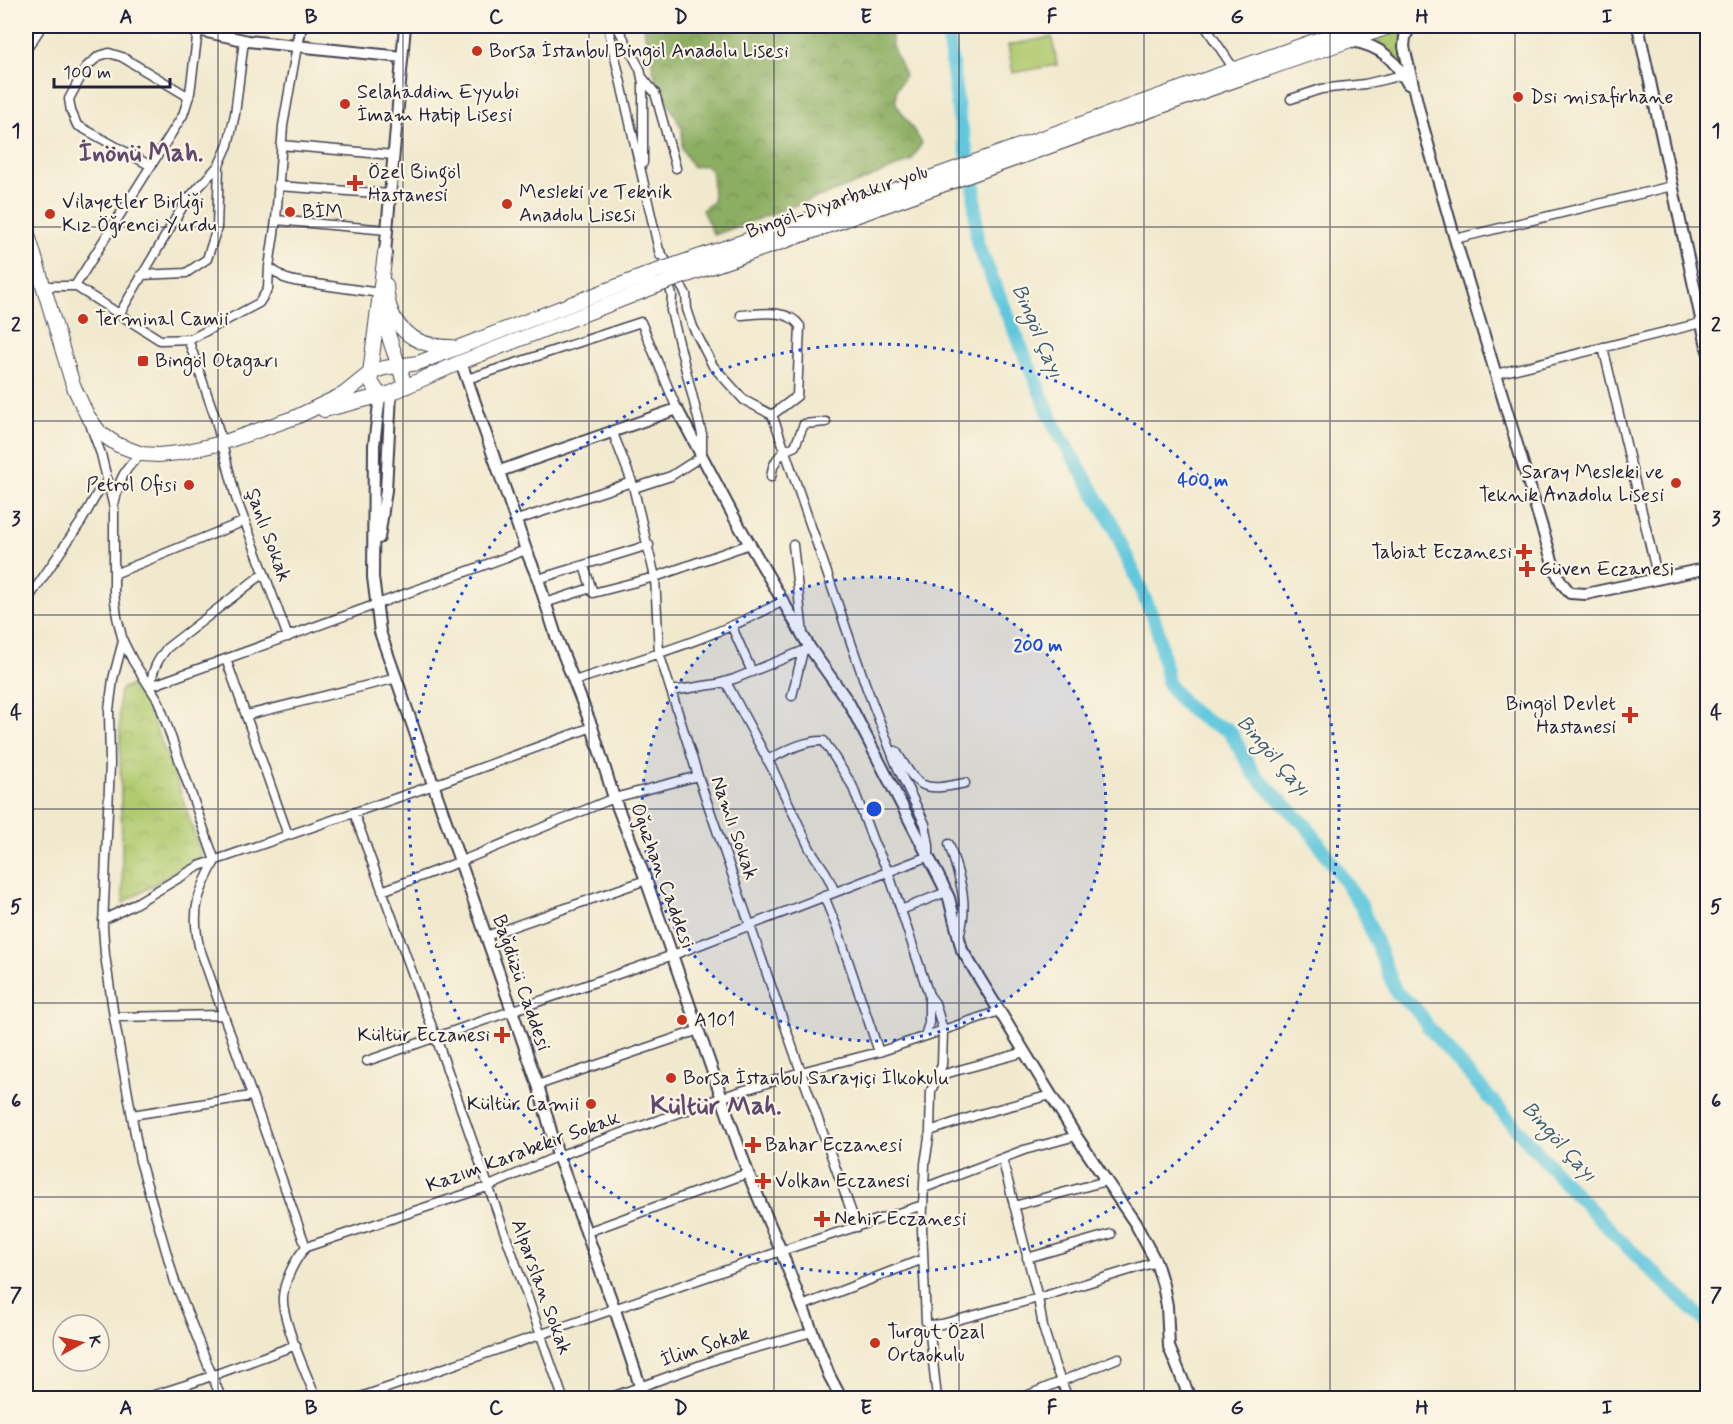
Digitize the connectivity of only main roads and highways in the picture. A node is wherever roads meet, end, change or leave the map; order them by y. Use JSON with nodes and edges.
{"nodes":[{"id":1,"x":1356,"y":26,"type":"edge"},
{"id":2,"x":1392,"y":26,"type":"edge"},
{"id":3,"x":996,"y":160,"type":"junction"},
{"id":4,"x":26,"y":228,"type":"edge"},
{"id":5,"x":385,"y":253,"type":"junction"},
{"id":6,"x":657,"y":279,"type":"junction"},
{"id":7,"x":458,"y":347,"type":"junction"},
{"id":8,"x":400,"y":366,"type":"junction"},
{"id":9,"x":370,"y":374,"type":"junction"},
{"id":10,"x":405,"y":387,"type":"junction"},
{"id":11,"x":385,"y":395,"type":"junction"},
{"id":12,"x":296,"y":417,"type":"junction"}],
"edges":[{"from":1,"to":3,"type":"main road","name":"Bingöl-Diyarbakır yolu"},
{"from":2,"to":3,"type":"main road","name":"Bingöl-Diyarbakır yolu"},
{"from":3,"to":6,"type":"main road","name":"Bingöl-Diyarbakır yolu","bridge":true},
{"from":4,"to":12,"type":"main road","name":"Bingöl-Diyarbakır yolu"},
{"from":5,"to":7,"type":"main road"},
{"from":5,"to":8,"type":"main road"},
{"from":5,"to":9,"type":"main road"},
{"from":6,"to":7,"type":"main road","name":"Bingöl-Diyarbakır yolu"},
{"from":6,"to":10,"type":"main road","name":"Bingöl-Diyarbakır yolu"},
{"from":7,"to":8,"type":"main road","name":"Bingöl-Diyarbakır yolu"},
{"from":8,"to":9,"type":"main road","name":"Bingöl-Diyarbakır yolu"},
{"from":8,"to":10,"type":"main road"},
{"from":9,"to":11,"type":"main road"},
{"from":9,"to":12,"type":"main road","name":"Bingöl-Diyarbakır yolu"},
{"from":10,"to":11,"type":"main road","name":"Bingöl-Diyarbakır yolu"},
{"from":11,"to":12,"type":"main road","name":"Bingöl-Diyarbakır yolu"}]}
